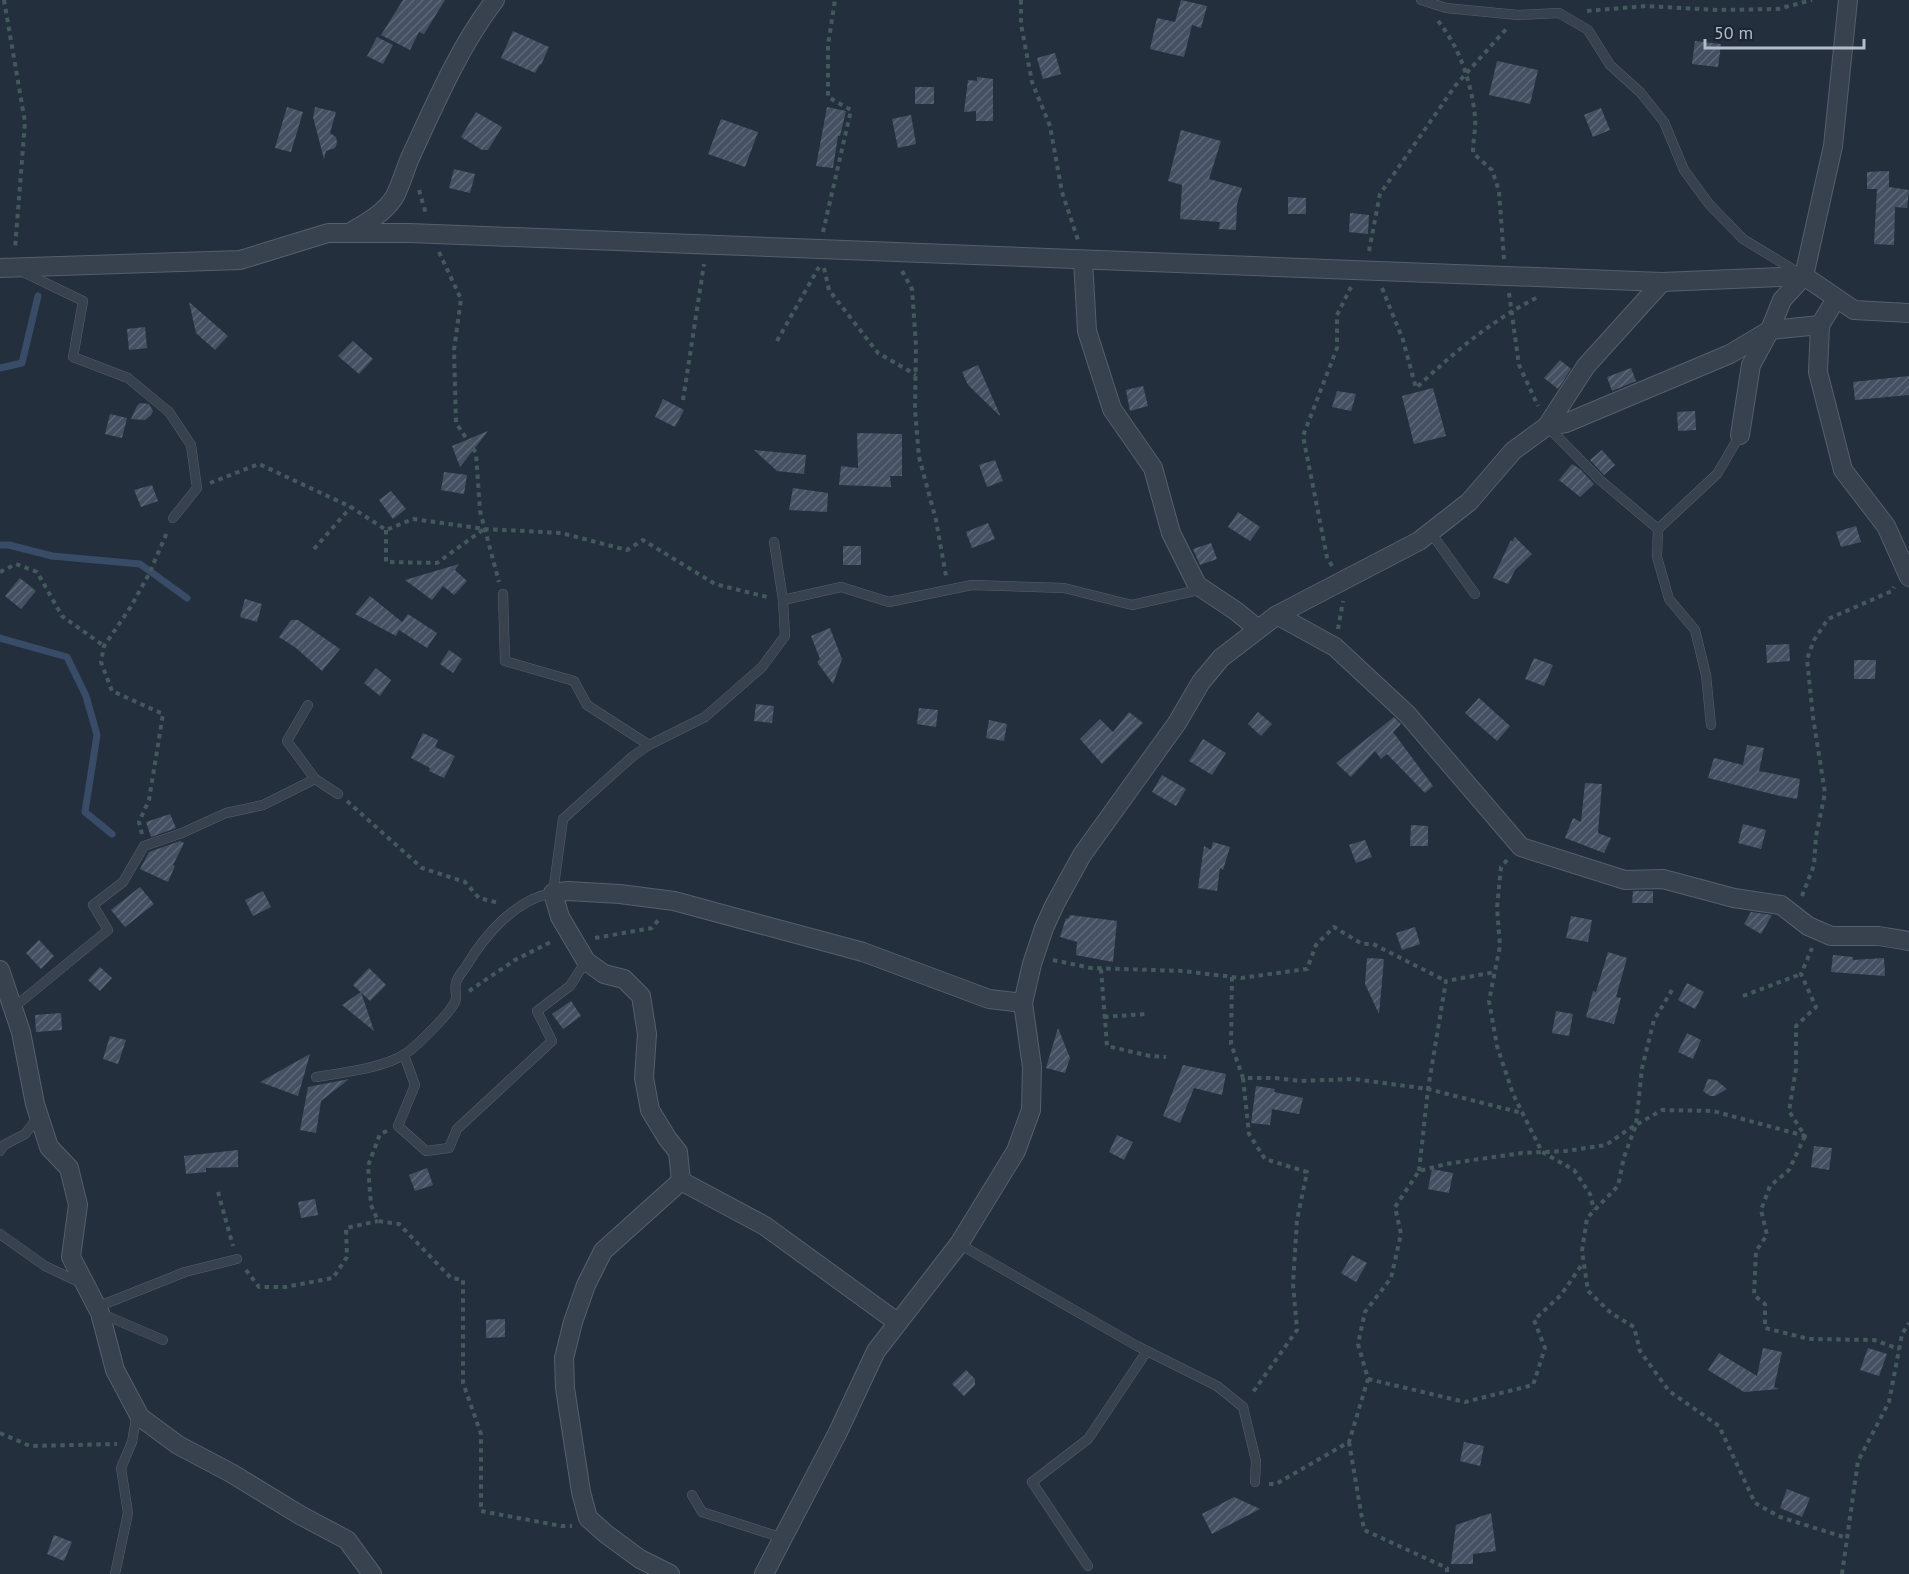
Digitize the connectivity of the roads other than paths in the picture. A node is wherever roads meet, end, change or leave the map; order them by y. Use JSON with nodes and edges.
{"nodes":[{"id":1,"x":495,"y":0,"type":"edge"},
{"id":2,"x":1421,"y":0,"type":"edge"},
{"id":3,"x":1848,"y":0,"type":"edge"},
{"id":4,"x":349,"y":233,"type":"junction"},
{"id":5,"x":1083,"y":260,"type":"junction"},
{"id":6,"x":7,"y":268,"type":"edge"},
{"id":7,"x":1804,"y":276,"type":"junction"},
{"id":8,"x":1662,"y":282,"type":"junction"},
{"id":9,"x":1836,"y":299,"type":"junction"},
{"id":10,"x":1909,"y":313,"type":"edge"},
{"id":11,"x":1820,"y":325,"type":"junction"},
{"id":12,"x":1770,"y":330,"type":"junction"},
{"id":13,"x":1547,"y":426,"type":"junction"},
{"id":14,"x":1740,"y":435,"type":"joint"},
{"id":15,"x":173,"y":518,"type":"road end"},
{"id":16,"x":1658,"y":529,"type":"junction"},
{"id":17,"x":1431,"y":533,"type":"junction"},
{"id":18,"x":774,"y":542,"type":"dead end"},
{"id":19,"x":1907,"y":574,"type":"edge"},
{"id":20,"x":1203,"y":589,"type":"junction"},
{"id":21,"x":503,"y":594,"type":"road end"},
{"id":22,"x":1475,"y":594,"type":"dead end"},
{"id":23,"x":783,"y":600,"type":"junction"},
{"id":24,"x":1277,"y":615,"type":"junction"},
{"id":25,"x":1258,"y":629,"type":"junction"},
{"id":26,"x":308,"y":705,"type":"dead end"},
{"id":27,"x":1710,"y":725,"type":"dead end"},
{"id":28,"x":649,"y":745,"type":"junction"},
{"id":29,"x":315,"y":779,"type":"junction"},
{"id":30,"x":338,"y":794,"type":"road end"},
{"id":31,"x":553,"y":893,"type":"junction"},
{"id":32,"x":1909,"y":941,"type":"edge"},
{"id":33,"x":586,"y":961,"type":"junction"},
{"id":34,"x":0,"y":969,"type":"edge"},
{"id":35,"x":1023,"y":1003,"type":"junction"},
{"id":36,"x":13,"y":1008,"type":"junction"},
{"id":37,"x":404,"y":1055,"type":"junction"},
{"id":38,"x":316,"y":1077,"type":"dead end"},
{"id":39,"x":39,"y":1116,"type":"junction"},
{"id":40,"x":0,"y":1151,"type":"edge"},
{"id":41,"x":681,"y":1181,"type":"junction"},
{"id":42,"x":0,"y":1234,"type":"edge"},
{"id":43,"x":959,"y":1244,"type":"junction"},
{"id":44,"x":237,"y":1259,"type":"road end"},
{"id":45,"x":86,"y":1285,"type":"junction"},
{"id":46,"x":99,"y":1310,"type":"junction"},
{"id":47,"x":897,"y":1322,"type":"junction"},
{"id":48,"x":163,"y":1340,"type":"dead end"},
{"id":49,"x":1147,"y":1351,"type":"junction"},
{"id":50,"x":137,"y":1411,"type":"junction"},
{"id":51,"x":1255,"y":1482,"type":"road end"},
{"id":52,"x":692,"y":1495,"type":"dead end"},
{"id":53,"x":783,"y":1538,"type":"junction"},
{"id":54,"x":1088,"y":1566,"type":"dead end"},
{"id":55,"x":365,"y":1569,"type":"edge"},
{"id":56,"x":115,"y":1574,"type":"edge"},
{"id":57,"x":670,"y":1574,"type":"edge"},
{"id":58,"x":764,"y":1574,"type":"edge"}],
"edges":[{"from":1,"to":4,"type":"street"},
{"from":2,"to":7,"type":"lane"},
{"from":3,"to":7,"type":"street"},
{"from":4,"to":5,"type":"street"},
{"from":4,"to":6,"type":"street"},
{"from":5,"to":8,"type":"street"},
{"from":5,"to":20,"type":"street"},
{"from":6,"to":15,"type":"lane"},
{"from":7,"to":8,"type":"street"},
{"from":7,"to":9,"type":"street"},
{"from":7,"to":12,"type":"street"},
{"from":8,"to":13,"type":"street"},
{"from":9,"to":10,"type":"street"},
{"from":9,"to":11,"type":"street"},
{"from":11,"to":12,"type":"street"},
{"from":11,"to":19,"type":"street"},
{"from":12,"to":13,"type":"street"},
{"from":12,"to":14,"type":"street"},
{"from":13,"to":16,"type":"lane"},
{"from":13,"to":17,"type":"street"},
{"from":14,"to":16,"type":"lane"},
{"from":16,"to":27,"type":"lane"},
{"from":17,"to":22,"type":"lane"},
{"from":17,"to":24,"type":"street"},
{"from":18,"to":23,"type":"lane"},
{"from":20,"to":23,"type":"lane"},
{"from":20,"to":25,"type":"street"},
{"from":21,"to":28,"type":"lane"},
{"from":23,"to":28,"type":"lane"},
{"from":24,"to":25,"type":"street"},
{"from":24,"to":32,"type":"street"},
{"from":25,"to":35,"type":"street"},
{"from":26,"to":29,"type":"lane"},
{"from":28,"to":31,"type":"lane"},
{"from":29,"to":30,"type":"lane"},
{"from":29,"to":36,"type":"lane"},
{"from":31,"to":33,"type":"street"},
{"from":31,"to":35,"type":"street"},
{"from":31,"to":37,"type":"lane"},
{"from":33,"to":37,"type":"lane"},
{"from":33,"to":41,"type":"street"},
{"from":34,"to":36,"type":"street"},
{"from":35,"to":43,"type":"street"},
{"from":36,"to":39,"type":"street"},
{"from":37,"to":38,"type":"lane"},
{"from":39,"to":40,"type":"lane"},
{"from":39,"to":45,"type":"street"},
{"from":41,"to":47,"type":"street"},
{"from":41,"to":57,"type":"street"},
{"from":42,"to":45,"type":"lane"},
{"from":43,"to":47,"type":"street"},
{"from":43,"to":49,"type":"lane"},
{"from":44,"to":46,"type":"lane"},
{"from":45,"to":46,"type":"street"},
{"from":46,"to":48,"type":"lane"},
{"from":46,"to":50,"type":"street"},
{"from":47,"to":53,"type":"street"},
{"from":49,"to":51,"type":"lane"},
{"from":49,"to":54,"type":"lane"},
{"from":50,"to":55,"type":"street"},
{"from":50,"to":56,"type":"lane"},
{"from":52,"to":53,"type":"lane"},
{"from":53,"to":58,"type":"street"}]}
